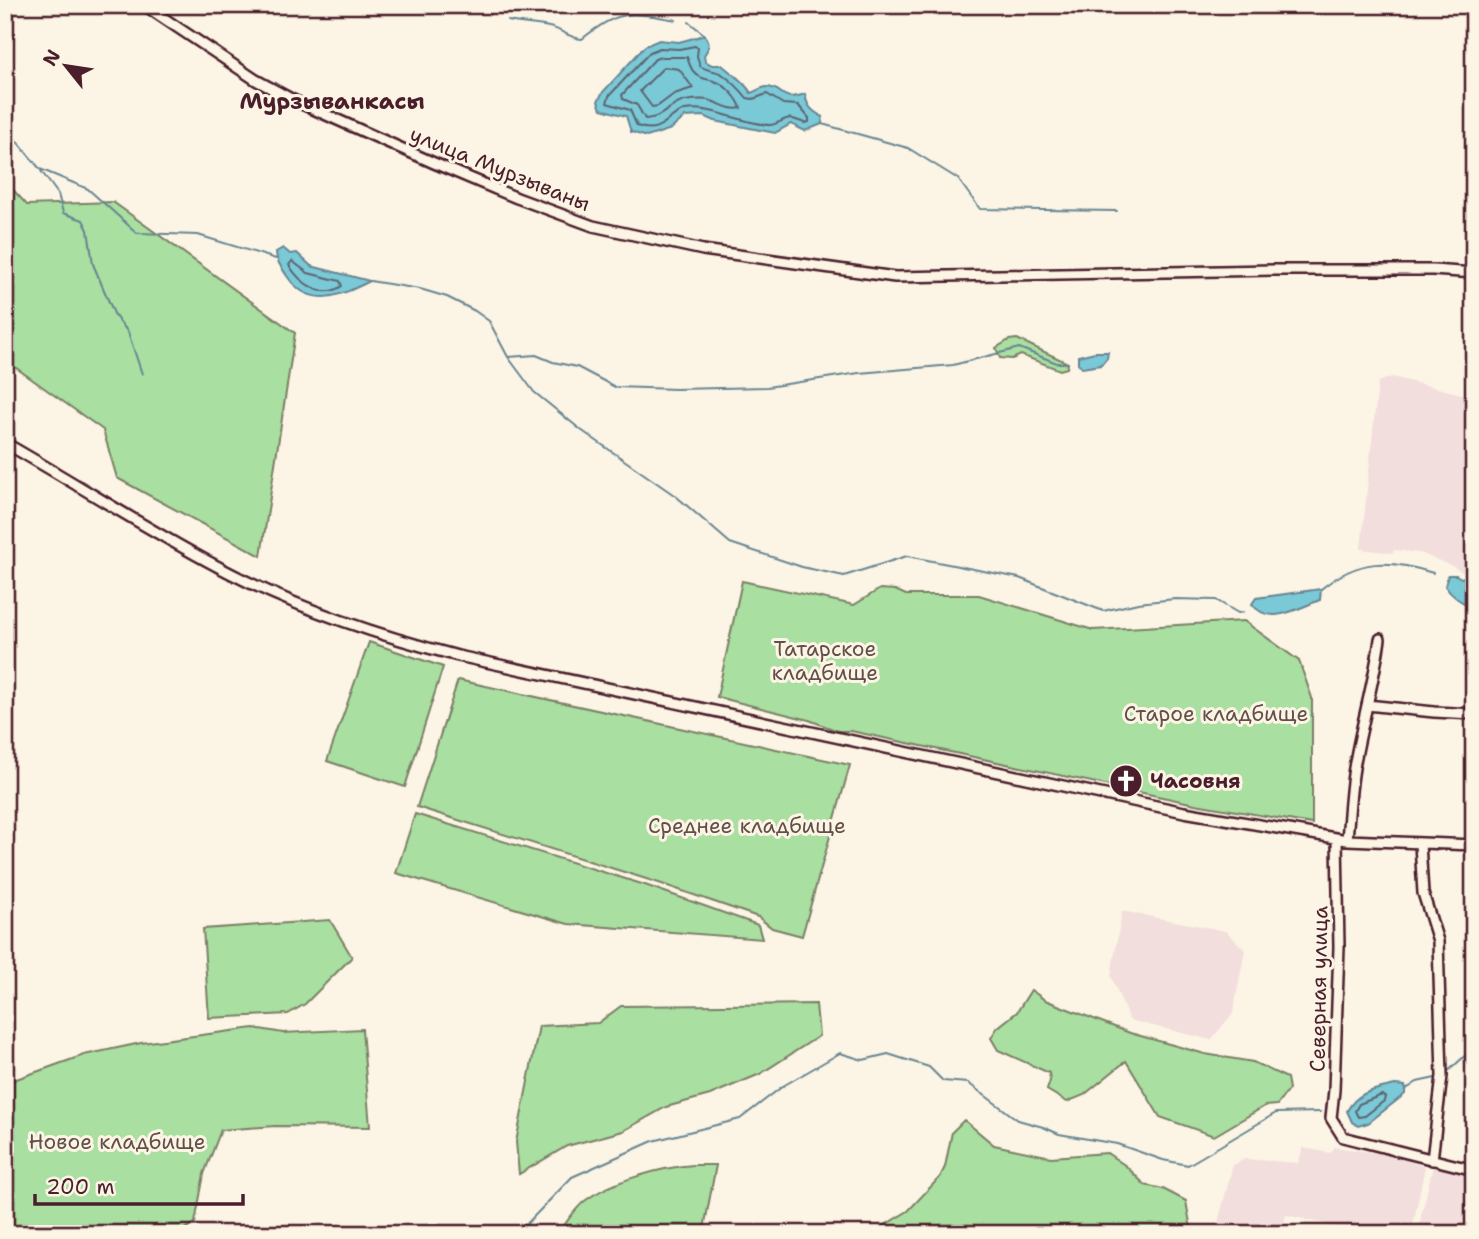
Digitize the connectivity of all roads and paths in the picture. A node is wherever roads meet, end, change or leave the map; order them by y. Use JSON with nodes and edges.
{"nodes":[{"id":1,"x":144,"y":5,"type":"edge"},
{"id":2,"x":1474,"y":274,"type":"edge"},
{"id":3,"x":5,"y":443,"type":"edge"},
{"id":4,"x":1380,"y":639,"type":"dead end"},
{"id":5,"x":1367,"y":705,"type":"junction"},
{"id":6,"x":1474,"y":713,"type":"edge"},
{"id":7,"x":1342,"y":839,"type":"junction"},
{"id":8,"x":1420,"y":844,"type":"junction"},
{"id":9,"x":1474,"y":845,"type":"edge"},
{"id":10,"x":1432,"y":1160,"type":"junction"},
{"id":11,"x":1474,"y":1170,"type":"edge"}],
"edges":[{"from":1,"to":2,"type":"street","name":"улица Мурзываны"},
{"from":3,"to":7,"type":"street"},
{"from":4,"to":5,"type":"street","name":"Северная улица"},
{"from":5,"to":6,"type":"street"},
{"from":5,"to":7,"type":"street","name":"Северная улица"},
{"from":7,"to":8,"type":"street"},
{"from":7,"to":10,"type":"street","name":"Северная улица"},
{"from":8,"to":9,"type":"street"},
{"from":8,"to":10,"type":"street"},
{"from":10,"to":11,"type":"street"}]}
